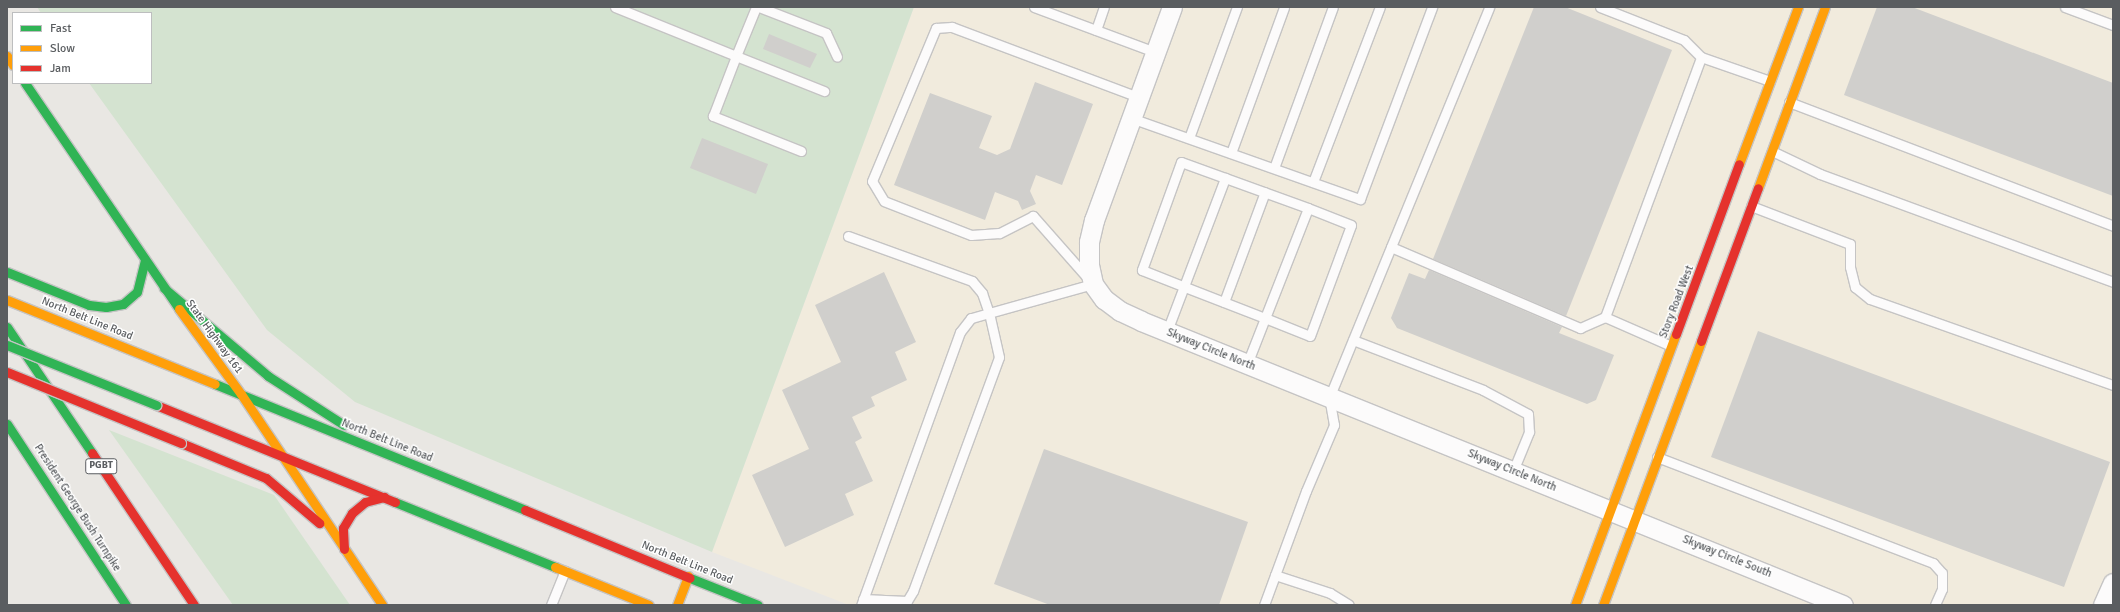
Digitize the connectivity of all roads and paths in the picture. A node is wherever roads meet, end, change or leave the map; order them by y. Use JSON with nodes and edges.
{"nodes":[{"id":1,"x":617,"y":7,"type":"edge"},
{"id":2,"x":758,"y":7,"type":"edge"},
{"id":3,"x":1034,"y":7,"type":"edge"},
{"id":4,"x":1104,"y":7,"type":"edge"},
{"id":5,"x":1172,"y":7,"type":"edge"},
{"id":6,"x":1237,"y":7,"type":"edge"},
{"id":7,"x":1284,"y":7,"type":"edge"},
{"id":8,"x":1333,"y":7,"type":"edge"},
{"id":9,"x":1380,"y":7,"type":"edge"},
{"id":10,"x":1432,"y":7,"type":"edge"},
{"id":11,"x":1489,"y":7,"type":"edge"},
{"id":12,"x":1600,"y":7,"type":"edge"},
{"id":13,"x":1798,"y":7,"type":"edge"},
{"id":14,"x":1825,"y":7,"type":"edge"},
{"id":15,"x":2065,"y":7,"type":"edge"},
{"id":16,"x":2113,"y":25,"type":"edge"},
{"id":17,"x":1096,"y":30,"type":"junction"},
{"id":18,"x":1155,"y":52,"type":"junction"},
{"id":19,"x":736,"y":56,"type":"junction"},
{"id":20,"x":1701,"y":56,"type":"junction"},
{"id":21,"x":837,"y":57,"type":"dead end"},
{"id":22,"x":1772,"y":82,"type":"junction"},
{"id":23,"x":27,"y":84,"type":"edge"},
{"id":24,"x":824,"y":91,"type":"dead end"},
{"id":25,"x":1138,"y":97,"type":"junction"},
{"id":26,"x":1788,"y":102,"type":"junction"},
{"id":27,"x":1131,"y":118,"type":"junction"},
{"id":28,"x":1189,"y":138,"type":"junction"},
{"id":29,"x":1770,"y":150,"type":"junction"},
{"id":30,"x":801,"y":151,"type":"dead end"},
{"id":31,"x":1232,"y":153,"type":"junction"},
{"id":32,"x":1274,"y":168,"type":"junction"},
{"id":33,"x":1225,"y":178,"type":"junction"},
{"id":34,"x":1313,"y":182,"type":"junction"},
{"id":35,"x":1265,"y":192,"type":"junction"},
{"id":36,"x":1750,"y":205,"type":"junction"},
{"id":37,"x":1308,"y":208,"type":"junction"},
{"id":38,"x":2113,"y":226,"type":"edge"},
{"id":39,"x":848,"y":236,"type":"dead end"},
{"id":40,"x":1391,"y":247,"type":"junction"},
{"id":41,"x":145,"y":260,"type":"junction"},
{"id":42,"x":7,"y":272,"type":"edge"},
{"id":43,"x":2113,"y":282,"type":"edge"},
{"id":44,"x":1093,"y":284,"type":"junction"},
{"id":45,"x":1185,"y":287,"type":"junction"},
{"id":46,"x":164,"y":288,"type":"junction"},
{"id":47,"x":7,"y":300,"type":"edge"},
{"id":48,"x":1224,"y":302,"type":"junction"},
{"id":49,"x":989,"y":313,"type":"junction"},
{"id":50,"x":1605,"y":317,"type":"junction"},
{"id":51,"x":1265,"y":318,"type":"junction"},
{"id":52,"x":7,"y":327,"type":"edge"},
{"id":53,"x":1167,"y":332,"type":"junction"},
{"id":54,"x":1353,"y":340,"type":"junction"},
{"id":55,"x":7,"y":345,"type":"edge"},
{"id":56,"x":1673,"y":346,"type":"junction"},
{"id":57,"x":1247,"y":364,"type":"junction"},
{"id":58,"x":7,"y":372,"type":"edge"},
{"id":59,"x":2113,"y":385,"type":"edge"},
{"id":60,"x":241,"y":394,"type":"junction"},
{"id":61,"x":1329,"y":398,"type":"junction"},
{"id":62,"x":7,"y":424,"type":"edge"},
{"id":63,"x":388,"y":454,"type":"junction"},
{"id":64,"x":283,"y":456,"type":"junction"},
{"id":65,"x":1657,"y":457,"type":"junction"},
{"id":66,"x":1513,"y":471,"type":"junction"},
{"id":67,"x":384,"y":497,"type":"junction"},
{"id":68,"x":1610,"y":510,"type":"junction"},
{"id":69,"x":1634,"y":519,"type":"junction"},
{"id":70,"x":336,"y":536,"type":"junction"},
{"id":71,"x":344,"y":549,"type":"junction"},
{"id":72,"x":566,"y":570,"type":"junction"},
{"id":73,"x":1275,"y":575,"type":"junction"},
{"id":74,"x":688,"y":576,"type":"junction"},
{"id":75,"x":2113,"y":583,"type":"edge"},
{"id":76,"x":862,"y":602,"type":"edge"},
{"id":77,"x":126,"y":605,"type":"edge"},
{"id":78,"x":194,"y":605,"type":"edge"},
{"id":79,"x":382,"y":605,"type":"edge"},
{"id":80,"x":551,"y":605,"type":"edge"},
{"id":81,"x":649,"y":605,"type":"edge"},
{"id":82,"x":677,"y":605,"type":"edge"},
{"id":83,"x":758,"y":605,"type":"edge"},
{"id":84,"x":1264,"y":605,"type":"edge"},
{"id":85,"x":1349,"y":605,"type":"edge"},
{"id":86,"x":1575,"y":605,"type":"edge"},
{"id":87,"x":1603,"y":605,"type":"edge"},
{"id":88,"x":1843,"y":605,"type":"edge"},
{"id":89,"x":1935,"y":605,"type":"edge"},
{"id":90,"x":2103,"y":605,"type":"edge"}],
"edges":[{"from":1,"to":19,"type":"lane"},
{"from":2,"to":19,"type":"lane"},
{"from":2,"to":21,"type":"lane"},
{"from":3,"to":17,"type":"lane"},
{"from":4,"to":17,"type":"lane"},
{"from":5,"to":18,"type":"street","name":"Skyway Circle North"},
{"from":6,"to":28,"type":"lane"},
{"from":7,"to":31,"type":"lane"},
{"from":8,"to":32,"type":"lane"},
{"from":9,"to":34,"type":"lane"},
{"from":10,"to":34,"type":"lane"},
{"from":11,"to":40,"type":"lane"},
{"from":12,"to":20,"type":"lane"},
{"from":13,"to":22,"type":"main road","name":"Story Road West"},
{"from":14,"to":26,"type":"main road"},
{"from":15,"to":16,"type":"lane"},
{"from":17,"to":18,"type":"lane"},
{"from":18,"to":25,"type":"street","name":"Skyway Circle North"},
{"from":19,"to":24,"type":"lane"},
{"from":19,"to":30,"type":"lane"},
{"from":20,"to":22,"type":"lane"},
{"from":20,"to":50,"type":"lane"},
{"from":22,"to":56,"type":"main road","name":"Story Road West"},
{"from":23,"to":41,"type":"main road","name":"State Highway 161"},
{"from":25,"to":27,"type":"street","name":"Skyway Circle North"},
{"from":25,"to":44,"type":"lane"},
{"from":26,"to":29,"type":"main road"},
{"from":26,"to":38,"type":"lane"},
{"from":27,"to":28,"type":"lane"},
{"from":27,"to":44,"type":"street","name":"Skyway Circle North"},
{"from":28,"to":31,"type":"lane"},
{"from":29,"to":36,"type":"main road"},
{"from":29,"to":43,"type":"lane"},
{"from":31,"to":32,"type":"lane"},
{"from":32,"to":34,"type":"lane"},
{"from":33,"to":35,"type":"lane"},
{"from":33,"to":45,"type":"lane"},
{"from":33,"to":45,"type":"lane"},
{"from":35,"to":37,"type":"lane"},
{"from":35,"to":48,"type":"lane"},
{"from":36,"to":59,"type":"lane"},
{"from":36,"to":65,"type":"main road"},
{"from":37,"to":51,"type":"lane"},
{"from":37,"to":51,"type":"lane"},
{"from":39,"to":49,"type":"lane"},
{"from":40,"to":50,"type":"lane"},
{"from":40,"to":54,"type":"lane"},
{"from":41,"to":42,"type":"main road"},
{"from":41,"to":46,"type":"main road","name":"State Highway 161"},
{"from":44,"to":49,"type":"lane"},
{"from":44,"to":53,"type":"street","name":"Skyway Circle North"},
{"from":45,"to":48,"type":"lane"},
{"from":45,"to":53,"type":"lane"},
{"from":46,"to":60,"type":"main road","name":"State Highway 161"},
{"from":46,"to":63,"type":"main road"},
{"from":47,"to":60,"type":"main road","name":"North Belt Line Road"},
{"from":48,"to":51,"type":"lane"},
{"from":49,"to":76,"type":"lane"},
{"from":49,"to":76,"type":"lane"},
{"from":50,"to":56,"type":"lane"},
{"from":51,"to":57,"type":"lane"},
{"from":52,"to":78,"type":"main road","number":"PGBT"},
{"from":53,"to":57,"type":"street","name":"Skyway Circle North"},
{"from":54,"to":61,"type":"lane"},
{"from":54,"to":66,"type":"lane"},
{"from":55,"to":64,"type":"main road","bridge":true},
{"from":56,"to":68,"type":"main road","name":"Story Road West"},
{"from":57,"to":61,"type":"street","name":"Skyway Circle North"},
{"from":58,"to":70,"type":"main road","bridge":true},
{"from":60,"to":63,"type":"main road","name":"North Belt Line Road"},
{"from":60,"to":64,"type":"main road","name":"State Highway 161"},
{"from":61,"to":66,"type":"street","name":"Skyway Circle North"},
{"from":61,"to":73,"type":"lane"},
{"from":62,"to":77,"type":"main road","name":"President George Bush Turnpike"},
{"from":63,"to":74,"type":"main road","name":"North Belt Line Road"},
{"from":64,"to":67,"type":"main road"},
{"from":64,"to":70,"type":"main road","name":"State Highway 161"},
{"from":65,"to":69,"type":"main road"},
{"from":65,"to":89,"type":"lane"},
{"from":66,"to":68,"type":"street","name":"Skyway Circle North"},
{"from":67,"to":71,"type":"main road"},
{"from":67,"to":72,"type":"main road"},
{"from":68,"to":69,"type":"street","name":"Skyway Circle South"},
{"from":68,"to":86,"type":"main road","name":"Story Road West"},
{"from":69,"to":87,"type":"main road"},
{"from":69,"to":88,"type":"street","name":"Skyway Circle South"},
{"from":70,"to":71,"type":"main road","name":"State Highway 161"},
{"from":71,"to":79,"type":"main road","name":"State Highway 161"},
{"from":72,"to":80,"type":"lane"},
{"from":72,"to":81,"type":"main road"},
{"from":73,"to":84,"type":"lane"},
{"from":73,"to":85,"type":"lane"},
{"from":74,"to":82,"type":"main road"},
{"from":74,"to":83,"type":"main road","name":"North Belt Line Road"},
{"from":75,"to":90,"type":"street"}]}
